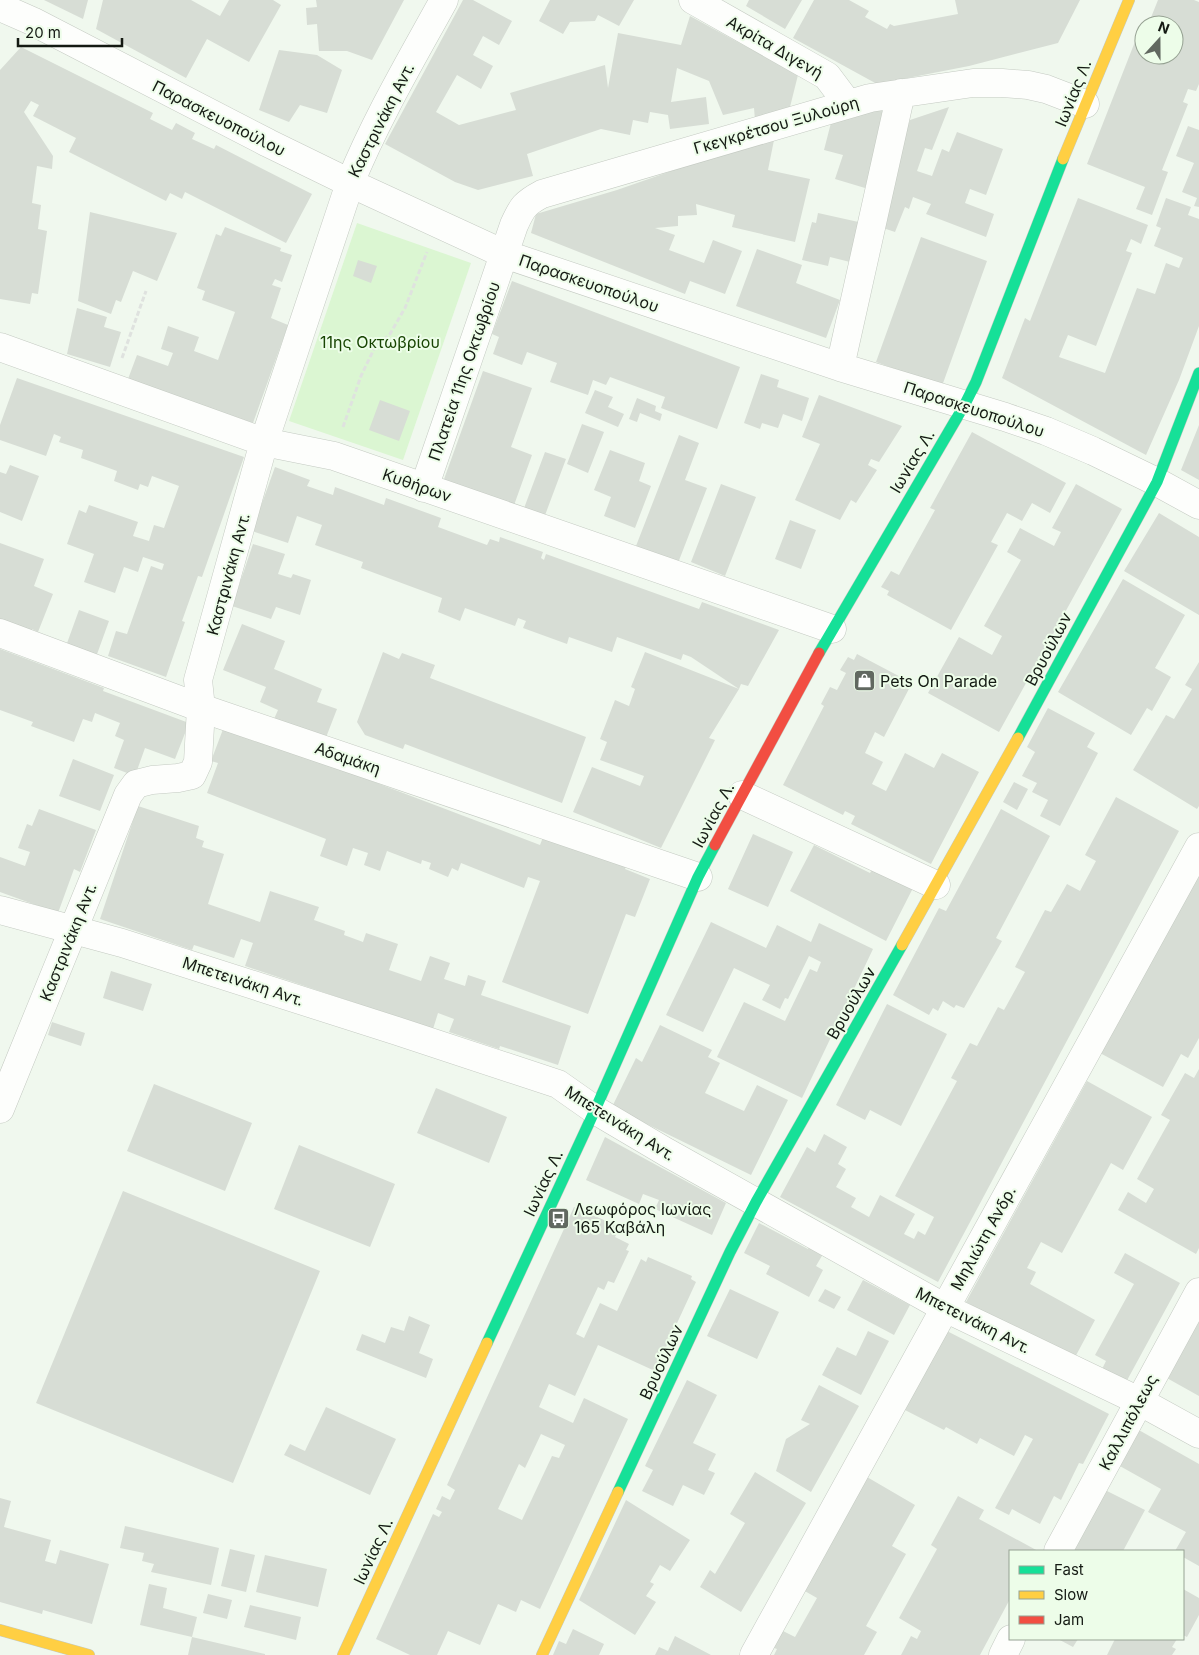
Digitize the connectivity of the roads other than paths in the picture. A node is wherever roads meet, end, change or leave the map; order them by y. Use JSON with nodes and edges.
{"nodes":[{"id":1,"x":444,"y":0,"type":"edge"},
{"id":2,"x":693,"y":0,"type":"edge"},
{"id":3,"x":1129,"y":0,"type":"edge"},
{"id":4,"x":0,"y":7,"type":"edge"},
{"id":5,"x":901,"y":93,"type":"junction"},
{"id":6,"x":848,"y":104,"type":"junction"},
{"id":7,"x":1085,"y":104,"type":"junction"},
{"id":8,"x":350,"y":183,"type":"junction"},
{"id":9,"x":504,"y":254,"type":"junction"},
{"id":10,"x":0,"y":348,"type":"edge"},
{"id":11,"x":840,"y":368,"type":"junction"},
{"id":12,"x":1199,"y":373,"type":"edge"},
{"id":13,"x":965,"y":404,"type":"junction"},
{"id":14,"x":264,"y":442,"type":"junction"},
{"id":15,"x":1157,"y":482,"type":"junction"},
{"id":16,"x":424,"y":488,"type":"junction"},
{"id":17,"x":1199,"y":505,"type":"edge"},
{"id":18,"x":832,"y":629,"type":"junction"},
{"id":19,"x":0,"y":633,"type":"edge"},
{"id":20,"x":201,"y":708,"type":"junction"},
{"id":21,"x":742,"y":795,"type":"junction"},
{"id":22,"x":1199,"y":847,"type":"edge"},
{"id":23,"x":698,"y":877,"type":"junction"},
{"id":24,"x":936,"y":885,"type":"junction"},
{"id":25,"x":0,"y":910,"type":"edge"},
{"id":26,"x":72,"y":931,"type":"junction"},
{"id":27,"x":0,"y":1109,"type":"edge"},
{"id":28,"x":595,"y":1110,"type":"junction"},
{"id":29,"x":756,"y":1202,"type":"junction"},
{"id":30,"x":1199,"y":1292,"type":"edge"},
{"id":31,"x":945,"y":1308,"type":"junction"},
{"id":32,"x":1138,"y":1401,"type":"junction"},
{"id":33,"x":1199,"y":1434,"type":"edge"},
{"id":34,"x":1059,"y":1550,"type":"edge"},
{"id":35,"x":0,"y":1630,"type":"edge"},
{"id":36,"x":1010,"y":1640,"type":"edge"},
{"id":37,"x":89,"y":1655,"type":"edge"},
{"id":38,"x":343,"y":1655,"type":"edge"},
{"id":39,"x":542,"y":1655,"type":"edge"},
{"id":40,"x":754,"y":1655,"type":"edge"},
{"id":41,"x":1003,"y":1655,"type":"edge"}],
"edges":[{"from":1,"to":8,"type":"street","name":"Καστρινάκη Αντ."},
{"from":2,"to":6,"type":"street","name":"Ακρίτα Διγενή"},
{"from":3,"to":7,"type":"street","name":"Ιωνίας Λ."},
{"from":4,"to":8,"type":"street","name":"Παρασκευοπούλου"},
{"from":5,"to":6,"type":"street","name":"Γκεγκρέτσου Ξυλούρη"},
{"from":5,"to":7,"type":"street","name":"Γκεγκρέτσου Ξυλούρη"},
{"from":5,"to":11,"type":"street"},
{"from":6,"to":9,"type":"street","name":"Γκεγκρέτσου Ξυλούρη"},
{"from":7,"to":13,"type":"street","name":"Ιωνίας Λ."},
{"from":8,"to":9,"type":"street","name":"Παρασκευοπούλου"},
{"from":8,"to":14,"type":"street","name":"Καστρινάκη Αντ."},
{"from":9,"to":11,"type":"street","name":"Παρασκευοπούλου"},
{"from":9,"to":16,"type":"street","name":"Πλατεία 11ης Οκτωβρίου"},
{"from":10,"to":14,"type":"street","name":"Κυθήρων"},
{"from":11,"to":13,"type":"street","name":"Παρασκευοπούλου"},
{"from":12,"to":15,"type":"street","name":"Βρυούλων"},
{"from":13,"to":15,"type":"street","name":"Παρασκευοπούλου"},
{"from":13,"to":18,"type":"street","name":"Ιωνίας Λ."},
{"from":14,"to":16,"type":"street","name":"Κυθήρων"},
{"from":14,"to":20,"type":"street","name":"Καστρινάκη Αντ."},
{"from":15,"to":17,"type":"street","name":"Παρασκευοπούλου"},
{"from":15,"to":24,"type":"street","name":"Βρυούλων"},
{"from":16,"to":18,"type":"street","name":"Κυθήρων"},
{"from":18,"to":21,"type":"street","name":"Ιωνίας Λ."},
{"from":19,"to":20,"type":"street","name":"Αδαμάκη"},
{"from":20,"to":23,"type":"street","name":"Αδαμάκη"},
{"from":20,"to":26,"type":"street","name":"Καστρινάκη Αντ."},
{"from":21,"to":23,"type":"street","name":"Ιωνίας Λ."},
{"from":21,"to":24,"type":"street"},
{"from":22,"to":31,"type":"street","name":"Μηλιώτη Ανδρ."},
{"from":23,"to":28,"type":"street","name":"Ιωνίας Λ."},
{"from":24,"to":29,"type":"street","name":"Βρυούλων"},
{"from":25,"to":26,"type":"street","name":"Μπετεινάκη Αντ."},
{"from":26,"to":27,"type":"street","name":"Καστρινάκη Αντ."},
{"from":26,"to":28,"type":"street","name":"Μπετεινάκη Αντ."},
{"from":28,"to":29,"type":"street","name":"Μπετεινάκη Αντ."},
{"from":28,"to":38,"type":"street","name":"Ιωνίας Λ."},
{"from":29,"to":31,"type":"street","name":"Μπετεινάκη Αντ."},
{"from":29,"to":39,"type":"street","name":"Βρυούλων"},
{"from":30,"to":32,"type":"street","name":"Καλλιπόλεως"},
{"from":31,"to":32,"type":"street","name":"Μπετεινάκη Αντ."},
{"from":31,"to":40,"type":"street","name":"Μηλιώτη Ανδρ."},
{"from":32,"to":33,"type":"street","name":"Μπετεινάκη Αντ."},
{"from":32,"to":34,"type":"street","name":"Καλλιπόλεως"},
{"from":35,"to":37,"type":"street"},
{"from":36,"to":41,"type":"street"}]}
